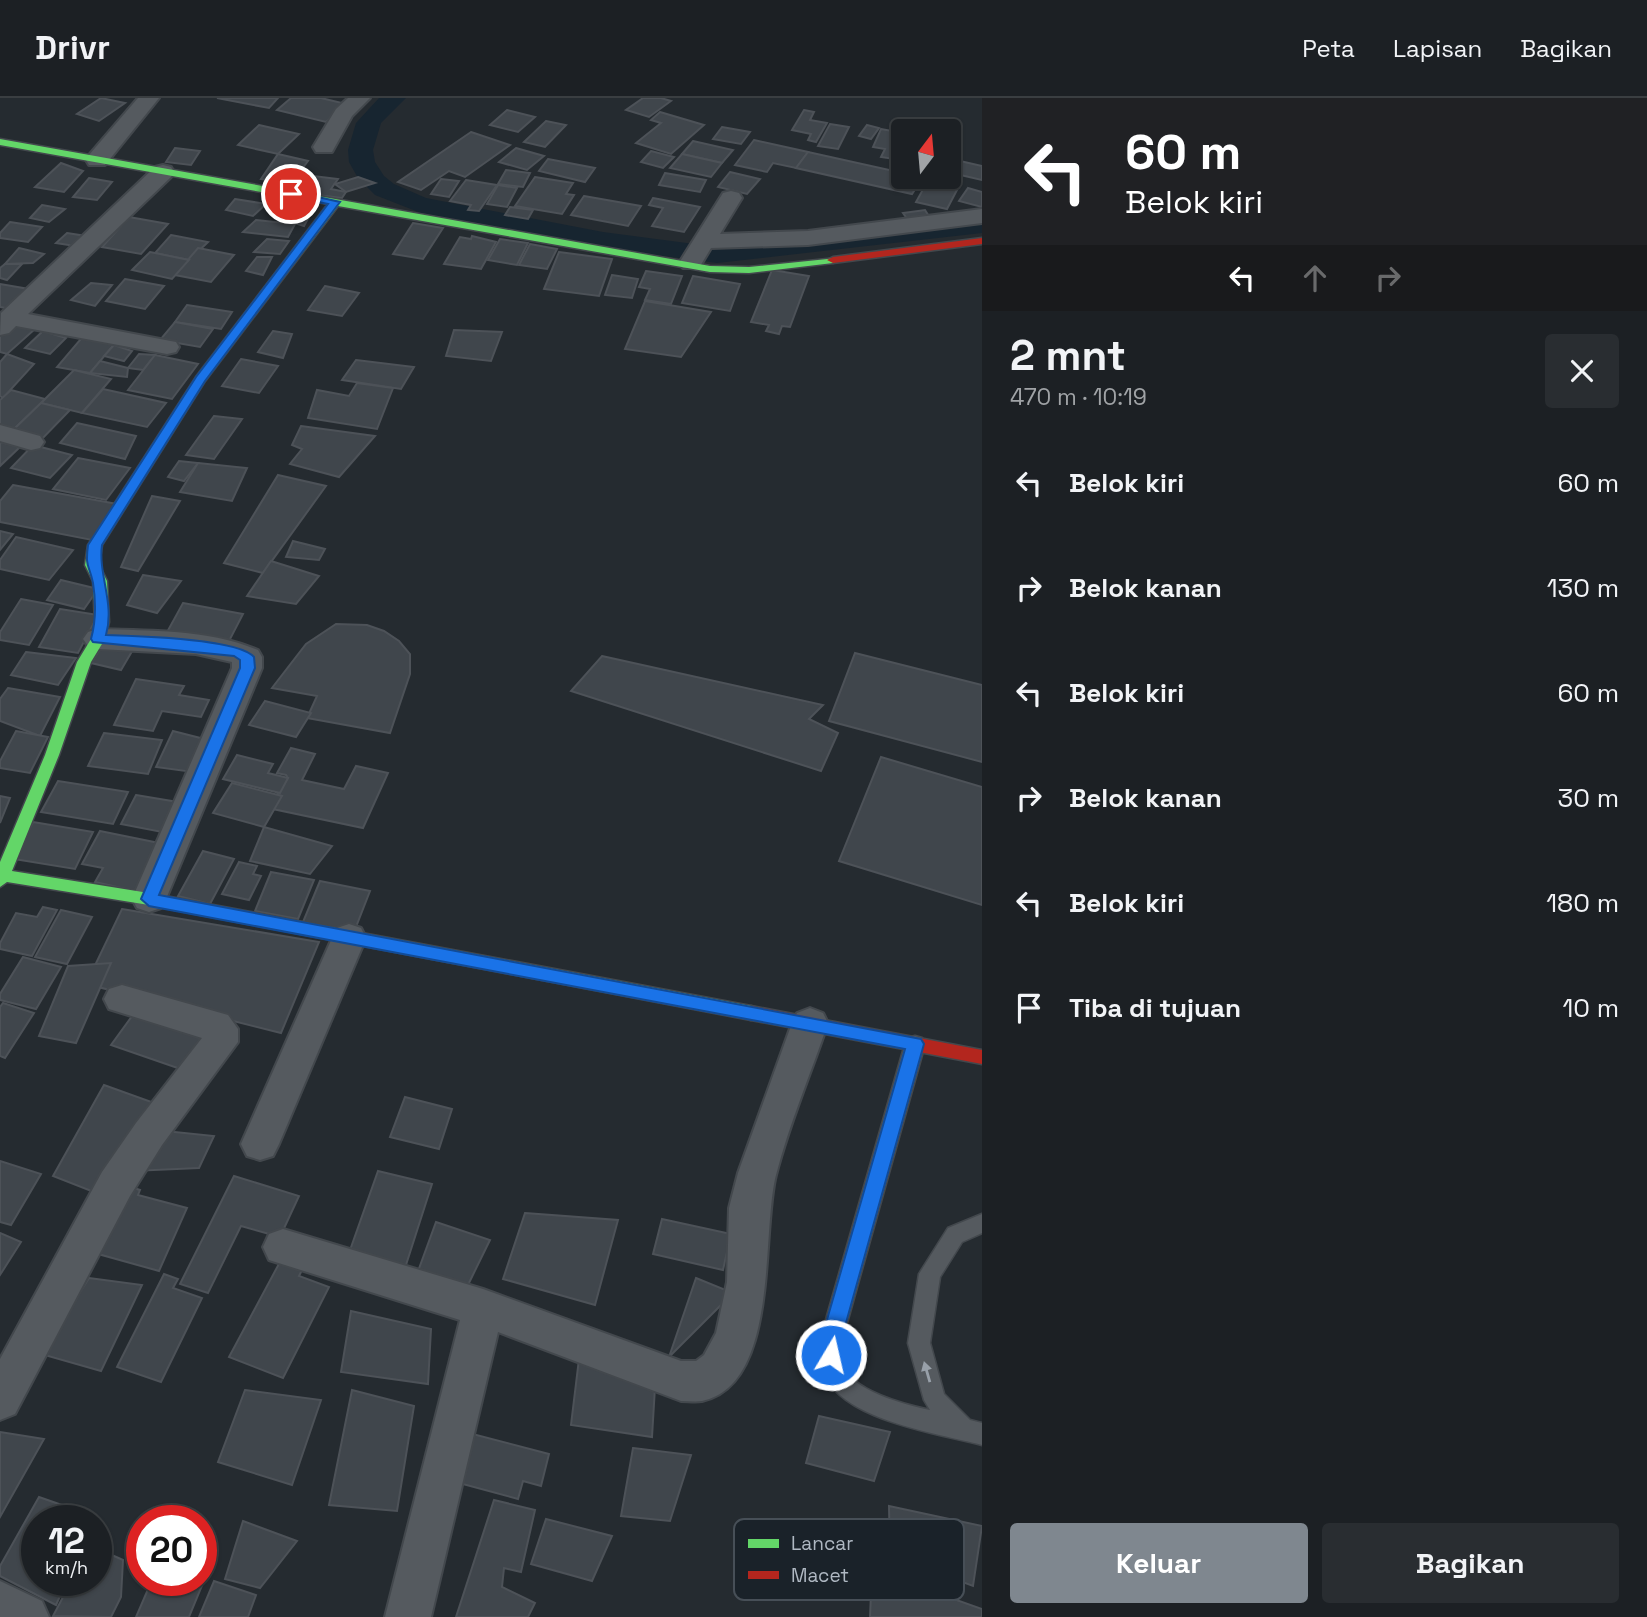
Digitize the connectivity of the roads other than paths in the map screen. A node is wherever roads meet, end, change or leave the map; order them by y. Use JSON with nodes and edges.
{"nodes":[{"id":1,"x":149,"y":98,"type":"edge"},
{"id":2,"x":360,"y":98,"type":"edge"},
{"id":3,"x":0,"y":142,"type":"edge"},
{"id":4,"x":324,"y":147,"type":"dead end"},
{"id":5,"x":97,"y":160,"type":"junction"},
{"id":6,"x":163,"y":172,"type":"junction"},
{"id":7,"x":731,"y":198,"type":"dead end"},
{"id":8,"x":335,"y":202,"type":"junction"},
{"id":9,"x":982,"y":216,"type":"edge"},
{"id":10,"x":982,"y":241,"type":"edge"},
{"id":11,"x":696,"y":255,"type":"junction"},
{"id":12,"x":5,"y":323,"type":"edge"},
{"id":13,"x":167,"y":347,"type":"dead end"},
{"id":14,"x":0,"y":433,"type":"edge"},
{"id":15,"x":31,"y":442,"type":"dead end"},
{"id":16,"x":98,"y":639,"type":"junction"},
{"id":17,"x":1,"y":877,"type":"edge"},
{"id":18,"x":149,"y":899,"type":"junction"},
{"id":19,"x":349,"y":938,"type":"junction"},
{"id":20,"x":122,"y":999,"type":"dead end"},
{"id":21,"x":810,"y":1023,"type":"junction"},
{"id":22,"x":915,"y":1044,"type":"junction"},
{"id":23,"x":982,"y":1057,"type":"edge"},
{"id":24,"x":260,"y":1144,"type":"dead end"},
{"id":25,"x":982,"y":1223,"type":"edge"},
{"id":26,"x":283,"y":1247,"type":"dead end"},
{"id":27,"x":483,"y":1308,"type":"junction"},
{"id":28,"x":0,"y":1399,"type":"edge"},
{"id":29,"x":972,"y":1431,"type":"edge"},
{"id":30,"x":0,"y":1604,"type":"edge"},
{"id":31,"x":26,"y":1617,"type":"edge"},
{"id":32,"x":408,"y":1617,"type":"edge"}],
"edges":[{"from":1,"to":5,"type":"street"},
{"from":2,"to":4,"type":"street"},
{"from":3,"to":5,"type":"street"},
{"from":5,"to":6,"type":"street"},
{"from":6,"to":8,"type":"street"},
{"from":6,"to":12,"type":"street"},
{"from":7,"to":11,"type":"street"},
{"from":8,"to":11,"type":"street"},
{"from":8,"to":16,"type":"street"},
{"from":9,"to":11,"type":"street"},
{"from":10,"to":11,"type":"street"},
{"from":12,"to":13,"type":"street"},
{"from":14,"to":15,"type":"street"},
{"from":16,"to":17,"type":"street"},
{"from":16,"to":18,"type":"street"},
{"from":17,"to":18,"type":"street"},
{"from":18,"to":19,"type":"street"},
{"from":19,"to":21,"type":"street"},
{"from":19,"to":24,"type":"street"},
{"from":20,"to":28,"type":"street"},
{"from":21,"to":22,"type":"street"},
{"from":21,"to":27,"type":"street"},
{"from":22,"to":23,"type":"street"},
{"from":22,"to":29,"type":"lane"},
{"from":29,"to":25,"type":"lane","one_way":true},
{"from":26,"to":27,"type":"street"},
{"from":27,"to":32,"type":"street"},
{"from":30,"to":31,"type":"street"}]}
